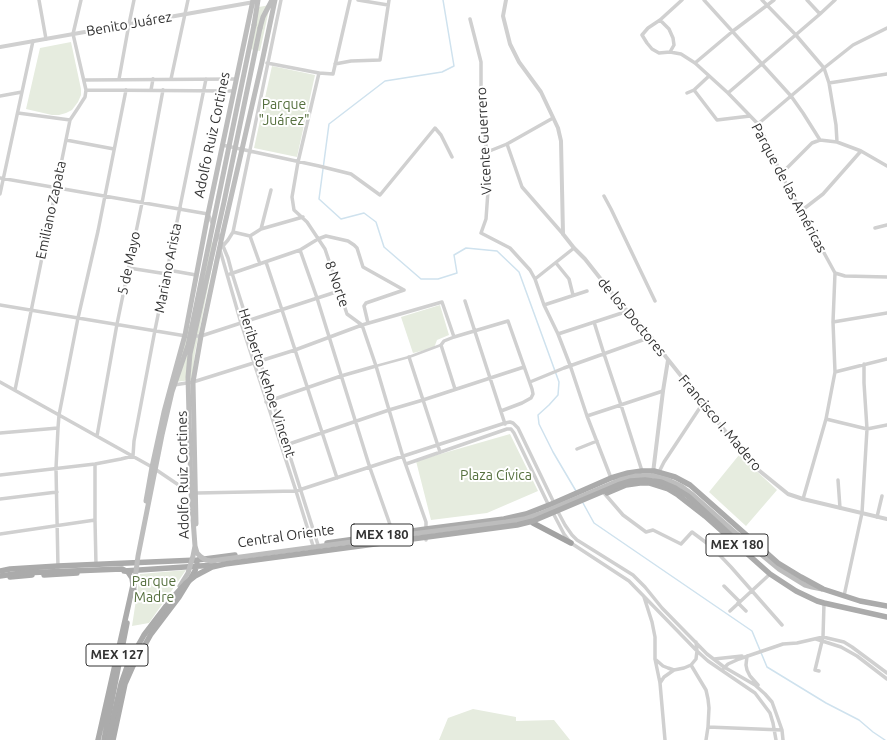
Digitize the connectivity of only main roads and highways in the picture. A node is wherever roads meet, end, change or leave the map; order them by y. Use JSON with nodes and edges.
{"nodes":[{"id":1,"x":272,"y":0,"type":"edge"},
{"id":2,"x":275,"y":0,"type":"edge"},
{"id":3,"x":255,"y":1,"type":"edge"},
{"id":4,"x":257,"y":26,"type":"junction"},
{"id":5,"x":533,"y":523,"type":"junction"},
{"id":6,"x":736,"y":536,"type":"junction"},
{"id":7,"x":571,"y":543,"type":"road end"},
{"id":8,"x":195,"y":546,"type":"junction"},
{"id":9,"x":197,"y":560,"type":"junction"},
{"id":10,"x":136,"y":563,"type":"junction"},
{"id":11,"x":211,"y":566,"type":"junction"},
{"id":12,"x":197,"y":567,"type":"junction"},
{"id":13,"x":0,"y":571,"type":"edge"},
{"id":14,"x":135,"y":571,"type":"junction"},
{"id":15,"x":0,"y":577,"type":"edge"},
{"id":16,"x":192,"y":577,"type":"junction"},
{"id":17,"x":778,"y":579,"type":"junction"},
{"id":18,"x":823,"y":589,"type":"junction"},
{"id":19,"x":134,"y":592,"type":"junction"},
{"id":20,"x":173,"y":597,"type":"junction"},
{"id":21,"x":887,"y":606,"type":"edge"},
{"id":22,"x":887,"y":617,"type":"edge"},
{"id":23,"x":98,"y":740,"type":"edge"},
{"id":24,"x":104,"y":740,"type":"edge"},
{"id":25,"x":108,"y":740,"type":"edge"},
{"id":26,"x":113,"y":740,"type":"edge"}],
"edges":[{"from":1,"to":4,"type":"main road"},
{"from":2,"to":9,"type":"main road","name":"Adolfo Ruiz Cortines"},
{"from":3,"to":4,"type":"main road"},
{"from":3,"to":10,"type":"main road","name":"Adolfo Ruiz Cortines"},
{"from":4,"to":8,"type":"main road","bridge":true},
{"from":4,"to":19,"type":"main road","bridge":true},
{"from":5,"to":7,"type":"highway"},
{"from":5,"to":11,"type":"main road","name":"Central Oriente","number":"MEX 180"},
{"from":5,"to":17,"type":"main road","name":"Central Oriente","number":"MEX 180","bridge":true},
{"from":6,"to":8,"type":"main road","bridge":true},
{"from":6,"to":17,"type":"main road"},
{"from":6,"to":18,"type":"main road"},
{"from":6,"to":20,"type":"main road","bridge":true},
{"from":8,"to":20,"type":"main road","bridge":true},
{"from":9,"to":10,"type":"main road","number":"MEX 180"},
{"from":9,"to":12,"type":"main road","name":"Adolfo Ruiz Cortines"},
{"from":9,"to":18,"type":"main road","name":"Central Oriente","number":"MEX 180"},
{"from":10,"to":13,"type":"main road","number":"MEX 180"},
{"from":10,"to":14,"type":"main road","name":"Adolfo Ruiz Cortines"},
{"from":11,"to":12,"type":"main road","name":"Central Oriente","number":"MEX 180"},
{"from":11,"to":16,"type":"highway"},
{"from":12,"to":14,"type":"main road","number":"MEX 180"},
{"from":12,"to":16,"type":"main road","name":"Adolfo Ruiz Cortines","number":"MEX 127"},
{"from":14,"to":15,"type":"main road","number":"MEX 180"},
{"from":14,"to":23,"type":"main road","number":"MEX 127"},
{"from":15,"to":19,"type":"main road","bridge":true},
{"from":16,"to":26,"type":"main road","name":"Adolfo Ruiz Cortines","number":"MEX 127"},
{"from":17,"to":22,"type":"main road","number":"MEX 180"},
{"from":18,"to":21,"type":"main road","number":"MEX 180"},
{"from":19,"to":24,"type":"main road"},
{"from":20,"to":25,"type":"main road","bridge":true}]}
